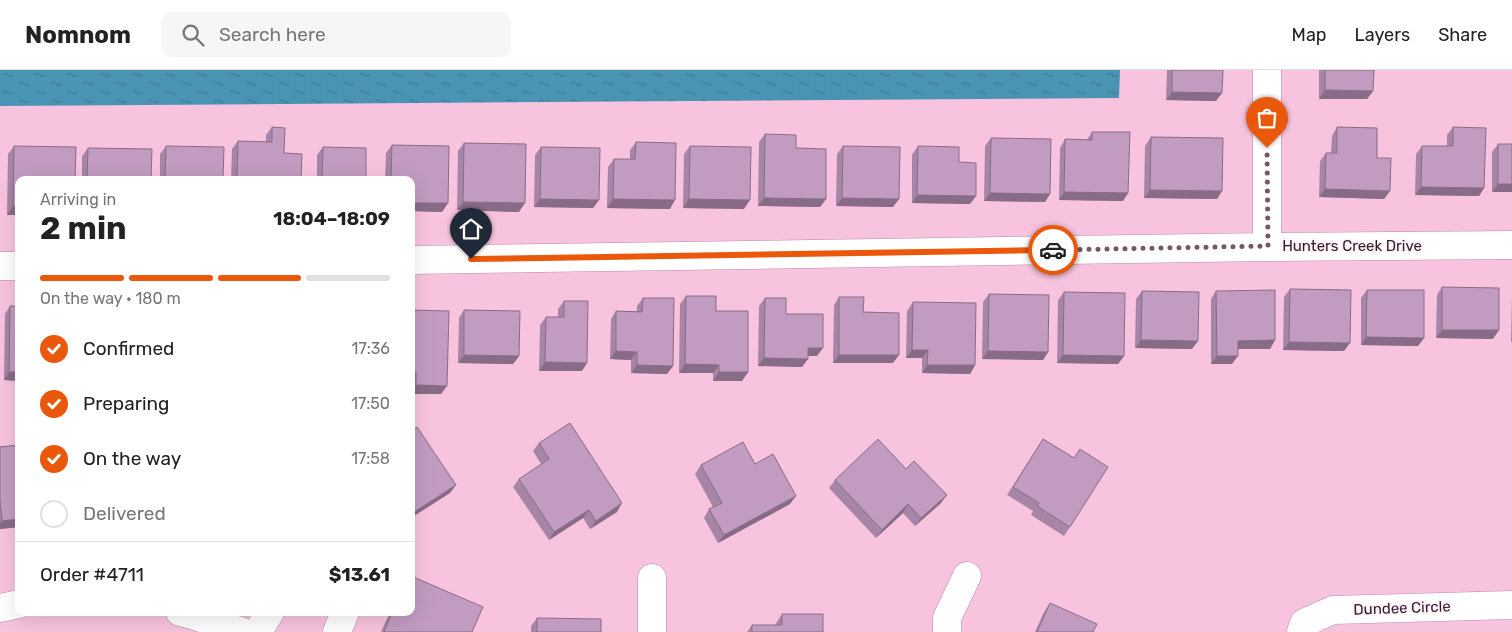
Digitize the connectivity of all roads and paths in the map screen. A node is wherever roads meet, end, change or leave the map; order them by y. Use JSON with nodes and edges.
{"nodes":[{"id":1,"x":1266,"y":70,"type":"edge"},
{"id":2,"x":1512,"y":245,"type":"edge"},
{"id":3,"x":1268,"y":246,"type":"junction"},
{"id":4,"x":415,"y":260,"type":"edge"},
{"id":5,"x":0,"y":266,"type":"edge"},
{"id":6,"x":15,"y":266,"type":"edge"},
{"id":7,"x":967,"y":576,"type":"dead end"},
{"id":8,"x":652,"y":578,"type":"dead end"},
{"id":9,"x":15,"y":605,"type":"edge"},
{"id":10,"x":1512,"y":605,"type":"edge"},
{"id":11,"x":0,"y":608,"type":"edge"},
{"id":12,"x":198,"y":616,"type":"edge"},
{"id":13,"x":268,"y":616,"type":"edge"},
{"id":14,"x":343,"y":616,"type":"edge"},
{"id":15,"x":243,"y":632,"type":"edge"},
{"id":16,"x":258,"y":632,"type":"edge"},
{"id":17,"x":337,"y":632,"type":"edge"},
{"id":18,"x":652,"y":632,"type":"edge"},
{"id":19,"x":947,"y":632,"type":"edge"},
{"id":20,"x":1301,"y":632,"type":"edge"}],
"edges":[{"from":1,"to":3,"type":"street"},
{"from":2,"to":3,"type":"street","name":"Hunters Creek Drive"},
{"from":3,"to":4,"type":"street","name":"Hunters Creek Drive"},
{"from":5,"to":6,"type":"street"},
{"from":7,"to":19,"type":"street"},
{"from":8,"to":18,"type":"street"},
{"from":9,"to":11,"type":"street"},
{"from":10,"to":20,"type":"street","name":"Dundee Circle"},
{"from":12,"to":15,"type":"street"},
{"from":13,"to":16,"type":"street"},
{"from":14,"to":17,"type":"street"}]}
